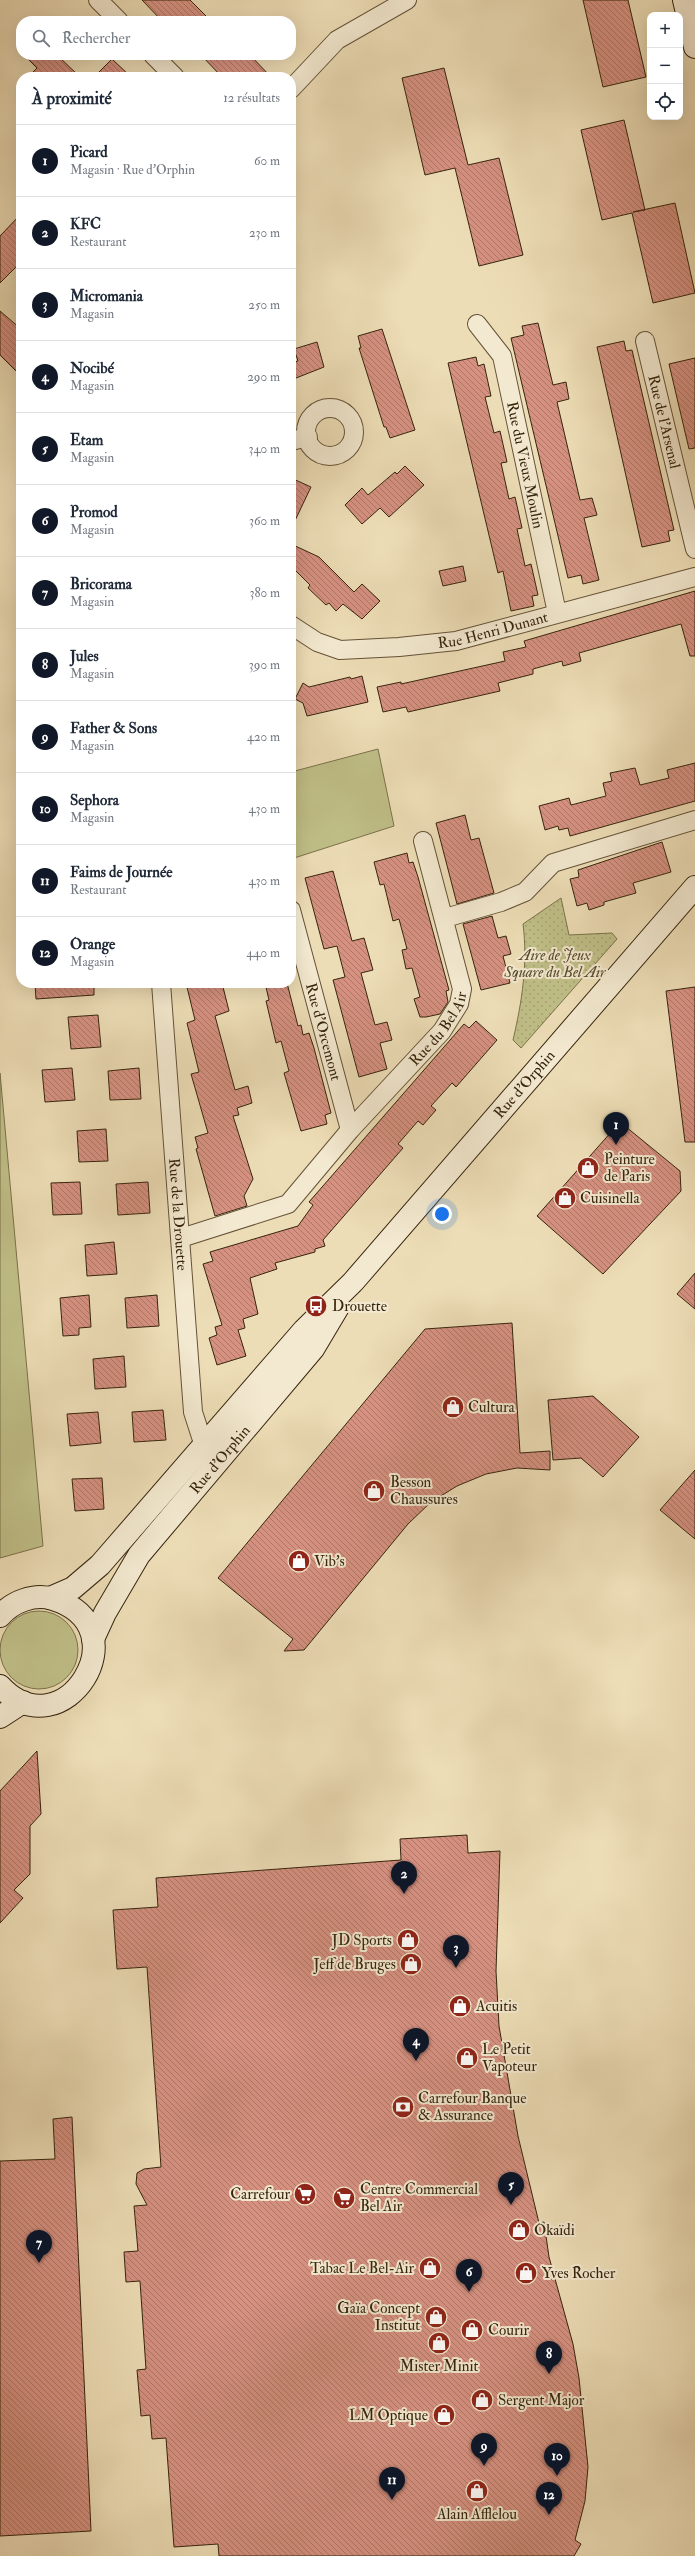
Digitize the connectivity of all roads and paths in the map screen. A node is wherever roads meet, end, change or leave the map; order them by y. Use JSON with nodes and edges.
{"nodes":[{"id":1,"x":407,"y":0,"type":"edge"},
{"id":2,"x":684,"y":0,"type":"edge"},
{"id":3,"x":101,"y":1,"type":"edge"},
{"id":4,"x":114,"y":16,"type":"edge"},
{"id":5,"x":695,"y":47,"type":"edge"},
{"id":6,"x":158,"y":60,"type":"edge"},
{"id":7,"x":170,"y":72,"type":"edge"},
{"id":8,"x":296,"y":84,"type":"edge"},
{"id":9,"x":477,"y":324,"type":"dead end"},
{"id":10,"x":645,"y":341,"type":"dead end"},
{"id":11,"x":695,"y":549,"type":"edge"},
{"id":12,"x":695,"y":577,"type":"edge"},
{"id":13,"x":557,"y":613,"type":"junction"},
{"id":14,"x":296,"y":627,"type":"edge"},
{"id":15,"x":695,"y":820,"type":"edge"},
{"id":16,"x":423,"y":840,"type":"dead end"},
{"id":17,"x":695,"y":887,"type":"edge"},
{"id":18,"x":445,"y":918,"type":"junction"},
{"id":19,"x":296,"y":929,"type":"edge"},
{"id":20,"x":161,"y":988,"type":"edge"},
{"id":21,"x":350,"y":1130,"type":"junction"},
{"id":22,"x":181,"y":1238,"type":"junction"},
{"id":23,"x":353,"y":1282,"type":"junction"},
{"id":24,"x":203,"y":1443,"type":"junction"},
{"id":25,"x":215,"y":1465,"type":"junction"},
{"id":26,"x":50,"y":1598,"type":"junction"},
{"id":27,"x":0,"y":1616,"type":"edge"},
{"id":28,"x":93,"y":1639,"type":"junction"},
{"id":29,"x":0,"y":1686,"type":"edge"},
{"id":30,"x":23,"y":1702,"type":"junction"},
{"id":31,"x":0,"y":1717,"type":"edge"}],
"edges":[{"from":1,"to":8,"type":"street"},
{"from":2,"to":5,"type":"main road"},
{"from":3,"to":4,"type":"street"},
{"from":6,"to":7,"type":"street"},
{"from":9,"to":13,"type":"street","name":"Rue du Vieux Moulin"},
{"from":10,"to":11,"type":"street","name":"Rue de l'Arsenal"},
{"from":12,"to":13,"type":"street","name":"Rue Henri Dunant"},
{"from":13,"to":14,"type":"street","name":"Rue Henri Dunant"},
{"from":15,"to":18,"type":"street"},
{"from":16,"to":18,"type":"street","name":"Rue du Bel Air"},
{"from":17,"to":23,"type":"main road","name":"Rue d'Orphin"},
{"from":18,"to":21,"type":"street","name":"Rue du Bel Air"},
{"from":19,"to":21,"type":"street","name":"Rue d'Orcemont"},
{"from":20,"to":22,"type":"street","name":"Rue de la Drouette"},
{"from":21,"to":22,"type":"street","name":"Rue du Bel Air"},
{"from":22,"to":24,"type":"street","name":"Rue de la Drouette"},
{"from":23,"to":24,"type":"main road","name":"Rue d'Orphin"},
{"from":23,"to":25,"type":"main road","name":"Rue d'Orphin"},
{"from":24,"to":25,"type":"main road"},
{"from":24,"to":26,"type":"main road","name":"Rue d'Orphin"},
{"from":25,"to":28,"type":"main road","name":"Rue d'Orphin"},
{"from":26,"to":27,"type":"main road"},
{"from":26,"to":28,"type":"main road"},
{"from":28,"to":30,"type":"main road"},
{"from":29,"to":30,"type":"main road"},
{"from":30,"to":31,"type":"main road"}]}
